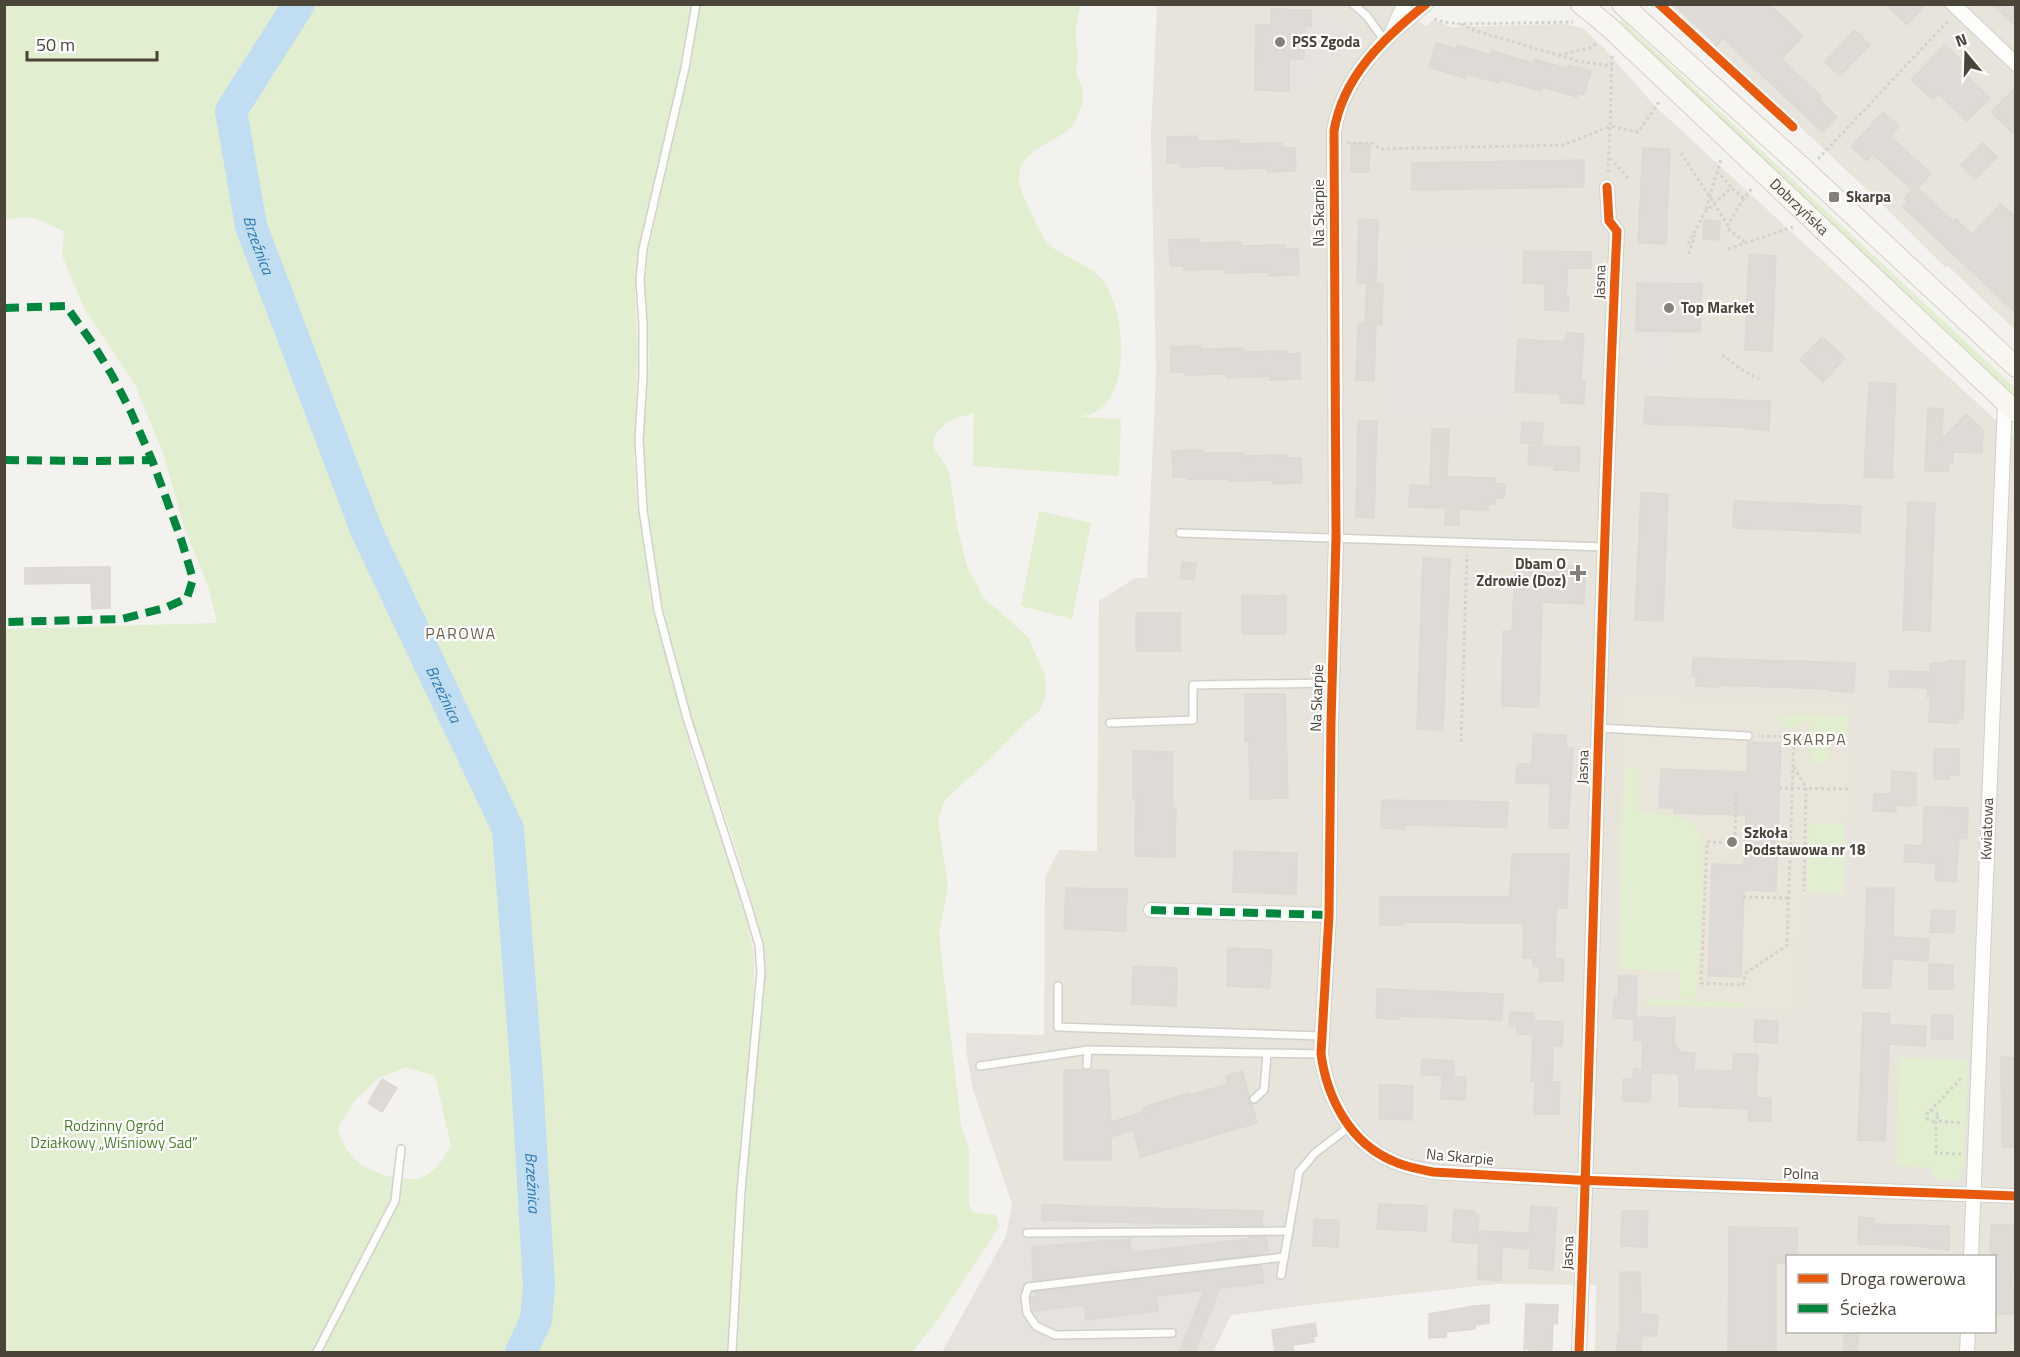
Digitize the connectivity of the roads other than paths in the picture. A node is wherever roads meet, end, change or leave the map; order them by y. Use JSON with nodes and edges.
{"nodes":[{"id":1,"x":696,"y":4,"type":"edge"},
{"id":2,"x":1353,"y":4,"type":"edge"},
{"id":3,"x":1404,"y":4,"type":"edge"},
{"id":4,"x":1426,"y":4,"type":"edge"},
{"id":5,"x":1622,"y":4,"type":"edge"},
{"id":6,"x":1952,"y":11,"type":"edge"},
{"id":7,"x":1580,"y":14,"type":"edge"},
{"id":8,"x":1388,"y":36,"type":"junction"},
{"id":9,"x":2016,"y":64,"type":"edge"},
{"id":10,"x":1607,"y":186,"type":"road end"},
{"id":11,"x":2016,"y":367,"type":"edge"},
{"id":12,"x":2010,"y":407,"type":"edge"},
{"id":13,"x":1180,"y":532,"type":"dead end"},
{"id":14,"x":1336,"y":538,"type":"junction"},
{"id":15,"x":1604,"y":548,"type":"junction"},
{"id":16,"x":1333,"y":683,"type":"junction"},
{"id":17,"x":1110,"y":723,"type":"dead end"},
{"id":18,"x":1599,"y":728,"type":"junction"},
{"id":19,"x":1748,"y":736,"type":"road end"},
{"id":20,"x":1151,"y":910,"type":"dead end"},
{"id":21,"x":1329,"y":915,"type":"junction"},
{"id":22,"x":1058,"y":986,"type":"dead end"},
{"id":23,"x":1322,"y":1036,"type":"junction"},
{"id":24,"x":1088,"y":1050,"type":"junction"},
{"id":25,"x":1267,"y":1054,"type":"junction"},
{"id":26,"x":1321,"y":1054,"type":"junction"},
{"id":27,"x":1087,"y":1065,"type":"dead end"},
{"id":28,"x":980,"y":1066,"type":"dead end"},
{"id":29,"x":1254,"y":1099,"type":"dead end"},
{"id":30,"x":1349,"y":1127,"type":"junction"},
{"id":31,"x":401,"y":1149,"type":"dead end"},
{"id":32,"x":1585,"y":1180,"type":"junction"},
{"id":33,"x":1973,"y":1195,"type":"junction"},
{"id":34,"x":2016,"y":1196,"type":"edge"},
{"id":35,"x":1289,"y":1231,"type":"junction"},
{"id":36,"x":1027,"y":1233,"type":"dead end"},
{"id":37,"x":1971,"y":1255,"type":"edge"},
{"id":38,"x":1284,"y":1257,"type":"junction"},
{"id":39,"x":1281,"y":1275,"type":"dead end"},
{"id":40,"x":1172,"y":1333,"type":"dead end"},
{"id":41,"x":1968,"y":1333,"type":"edge"},
{"id":42,"x":317,"y":1353,"type":"edge"},
{"id":43,"x":732,"y":1353,"type":"edge"},
{"id":44,"x":1578,"y":1353,"type":"edge"},
{"id":45,"x":1967,"y":1353,"type":"edge"}],
"edges":[{"from":1,"to":43,"type":"lane"},
{"from":2,"to":8,"type":"lane"},
{"from":3,"to":8,"type":"street"},
{"from":4,"to":8,"type":"street"},
{"from":5,"to":11,"type":"main road"},
{"from":6,"to":9,"type":"street"},
{"from":7,"to":12,"type":"main road","name":"Dobrzyńska"},
{"from":8,"to":14,"type":"street","name":"Na Skarpie"},
{"from":10,"to":15,"type":"street","name":"Jasna"},
{"from":12,"to":33,"type":"street","name":"Kwiatowa"},
{"from":13,"to":14,"type":"lane"},
{"from":14,"to":15,"type":"lane"},
{"from":14,"to":16,"type":"street","name":"Na Skarpie"},
{"from":15,"to":18,"type":"street","name":"Jasna"},
{"from":16,"to":17,"type":"lane"},
{"from":16,"to":21,"type":"street","name":"Na Skarpie"},
{"from":18,"to":19,"type":"lane"},
{"from":18,"to":32,"type":"street","name":"Jasna"},
{"from":20,"to":21,"type":"street"},
{"from":21,"to":23,"type":"street","name":"Na Skarpie"},
{"from":22,"to":23,"type":"lane"},
{"from":23,"to":26,"type":"street","name":"Na Skarpie"},
{"from":24,"to":25,"type":"lane"},
{"from":24,"to":27,"type":"lane"},
{"from":24,"to":28,"type":"lane"},
{"from":25,"to":26,"type":"lane"},
{"from":25,"to":29,"type":"lane"},
{"from":26,"to":30,"type":"street","name":"Na Skarpie"},
{"from":30,"to":32,"type":"street","name":"Na Skarpie"},
{"from":30,"to":35,"type":"lane"},
{"from":31,"to":42,"type":"lane"},
{"from":32,"to":33,"type":"street","name":"Polna"},
{"from":32,"to":44,"type":"street","name":"Jasna"},
{"from":33,"to":34,"type":"street","name":"Polna"},
{"from":33,"to":37,"type":"street","name":"Kwiatowa"},
{"from":35,"to":36,"type":"lane"},
{"from":35,"to":38,"type":"lane"},
{"from":38,"to":39,"type":"lane"},
{"from":38,"to":40,"type":"lane"},
{"from":41,"to":45,"type":"street"}]}
